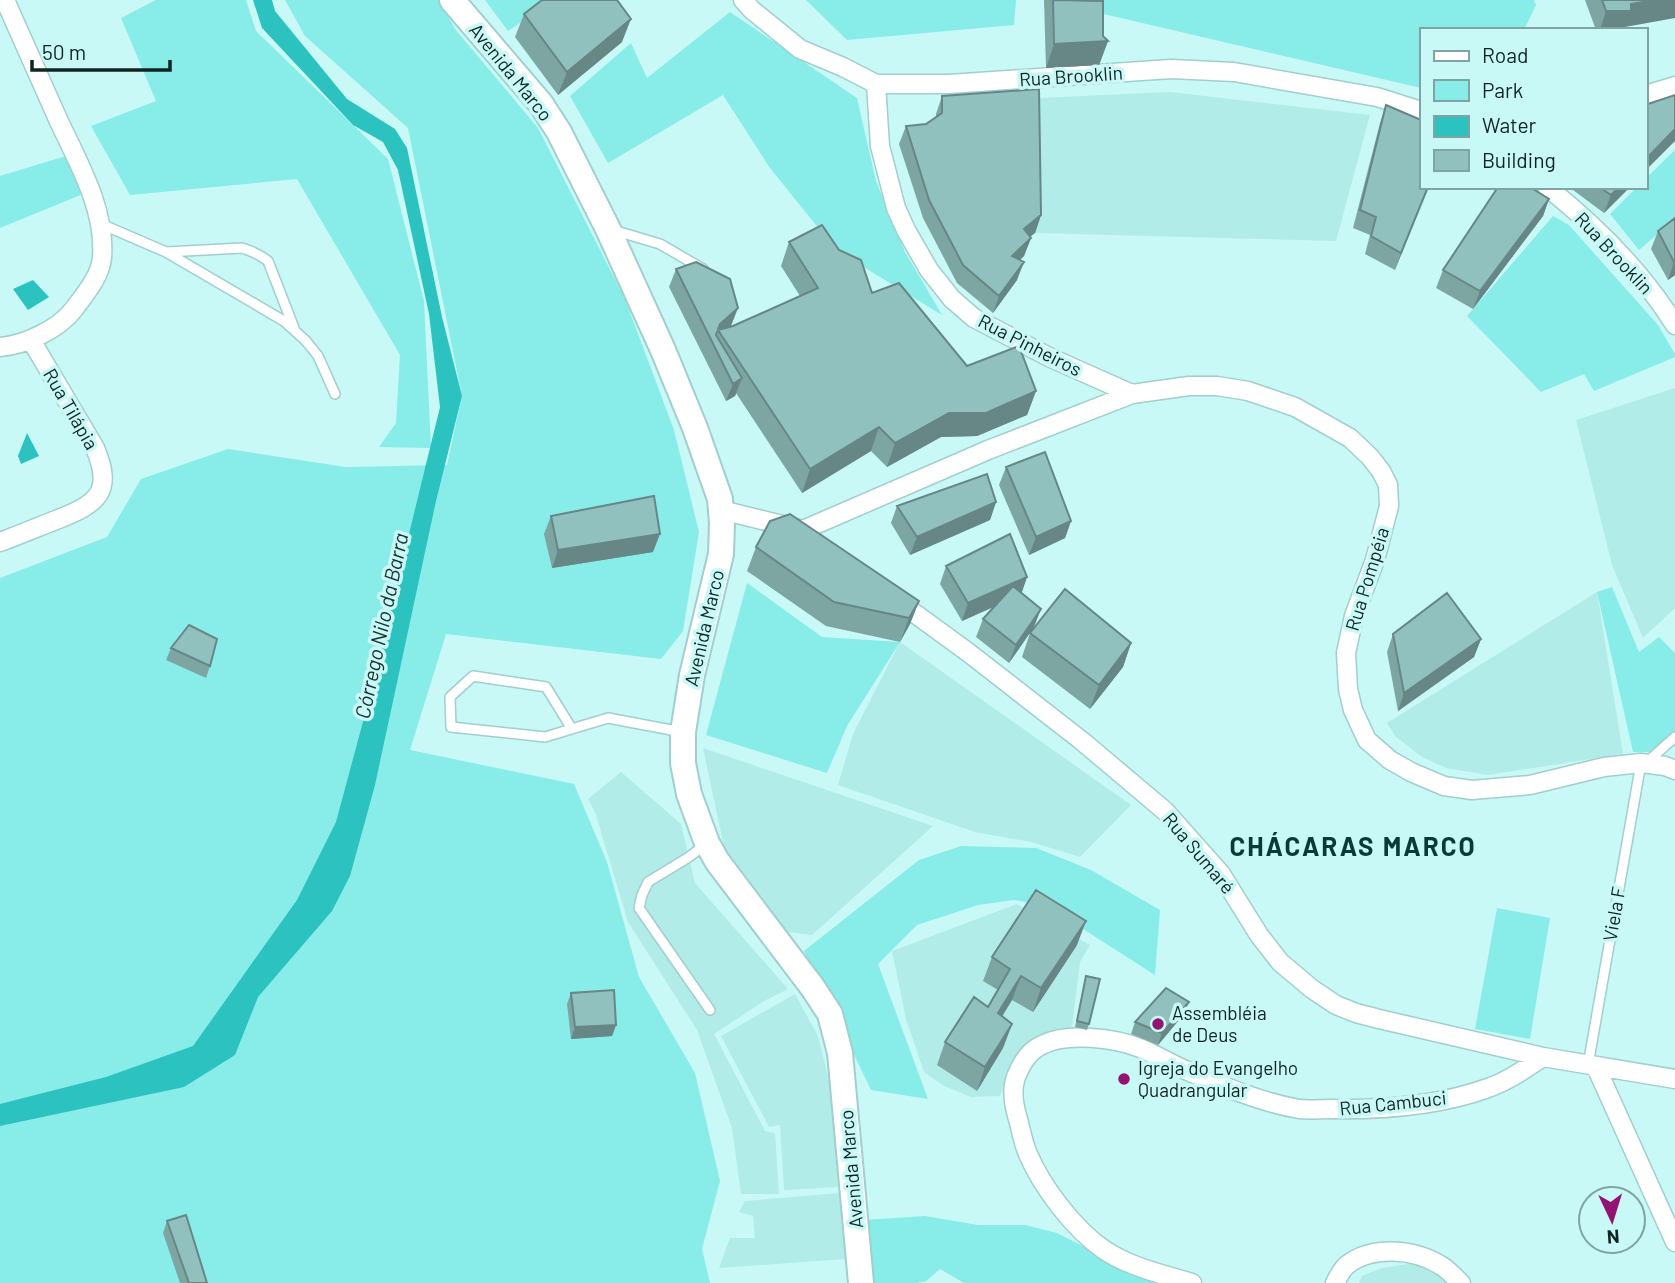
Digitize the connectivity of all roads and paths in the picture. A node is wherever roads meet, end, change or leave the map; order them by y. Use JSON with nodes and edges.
{"nodes":[{"id":1,"x":5,"y":0,"type":"edge"},
{"id":2,"x":452,"y":0,"type":"edge"},
{"id":3,"x":743,"y":0,"type":"edge"},
{"id":4,"x":876,"y":84,"type":"junction"},
{"id":5,"x":1675,"y":86,"type":"edge"},
{"id":6,"x":1647,"y":94,"type":"edge"},
{"id":7,"x":1420,"y":111,"type":"edge"},
{"id":8,"x":1550,"y":189,"type":"edge"},
{"id":9,"x":101,"y":224,"type":"junction"},
{"id":10,"x":608,"y":229,"type":"junction"},
{"id":11,"x":166,"y":253,"type":"junction"},
{"id":12,"x":710,"y":273,"type":"edge"},
{"id":13,"x":1675,"y":325,"type":"edge"},
{"id":14,"x":295,"y":330,"type":"junction"},
{"id":15,"x":30,"y":340,"type":"junction"},
{"id":16,"x":0,"y":347,"type":"edge"},
{"id":17,"x":335,"y":394,"type":"dead end"},
{"id":18,"x":1132,"y":394,"type":"junction"},
{"id":19,"x":721,"y":510,"type":"junction"},
{"id":20,"x":803,"y":530,"type":"junction"},
{"id":21,"x":0,"y":542,"type":"edge"},
{"id":22,"x":821,"y":544,"type":"edge"},
{"id":23,"x":882,"y":589,"type":"edge"},
{"id":24,"x":572,"y":729,"type":"junction"},
{"id":25,"x":683,"y":732,"type":"junction"},
{"id":26,"x":1675,"y":737,"type":"edge"},
{"id":27,"x":1643,"y":764,"type":"junction"},
{"id":28,"x":1675,"y":770,"type":"edge"},
{"id":29,"x":707,"y":843,"type":"junction"},
{"id":30,"x":710,"y":1010,"type":"dead end"},
{"id":31,"x":1543,"y":1057,"type":"junction"},
{"id":32,"x":1592,"y":1066,"type":"junction"},
{"id":33,"x":1675,"y":1079,"type":"edge"},
{"id":34,"x":1675,"y":1242,"type":"edge"},
{"id":35,"x":861,"y":1283,"type":"edge"},
{"id":36,"x":1192,"y":1283,"type":"edge"},
{"id":37,"x":1335,"y":1283,"type":"edge"},
{"id":38,"x":1461,"y":1283,"type":"edge"}],
"edges":[{"from":1,"to":9,"type":"street"},
{"from":2,"to":10,"type":"main road","name":"Avenida Marco"},
{"from":3,"to":4,"type":"street","name":"Rua Brooklin"},
{"from":4,"to":7,"type":"street","name":"Rua Brooklin"},
{"from":4,"to":18,"type":"street","name":"Rua Pinheiros"},
{"from":5,"to":6,"type":"street"},
{"from":8,"to":13,"type":"street","name":"Rua Brooklin"},
{"from":9,"to":11,"type":"lane"},
{"from":9,"to":15,"type":"street"},
{"from":10,"to":12,"type":"lane"},
{"from":10,"to":19,"type":"main road","name":"Avenida Marco"},
{"from":11,"to":14,"type":"lane"},
{"from":11,"to":14,"type":"lane"},
{"from":14,"to":17,"type":"lane"},
{"from":15,"to":16,"type":"street"},
{"from":15,"to":21,"type":"street","name":"Rua Tilápia"},
{"from":18,"to":20,"type":"street","name":"Rua Pompéia"},
{"from":18,"to":27,"type":"street","name":"Rua Pompéia"},
{"from":19,"to":20,"type":"street"},
{"from":19,"to":25,"type":"main road","name":"Avenida Marco"},
{"from":20,"to":22,"type":"street"},
{"from":23,"to":31,"type":"street","name":"Rua Sumaré"},
{"from":24,"to":24,"type":"lane"},
{"from":24,"to":25,"type":"lane"},
{"from":25,"to":29,"type":"main road","name":"Avenida Marco"},
{"from":26,"to":27,"type":"lane"},
{"from":27,"to":28,"type":"street","name":"Rua Pompéia"},
{"from":27,"to":32,"type":"lane","name":"Viela F"},
{"from":29,"to":30,"type":"lane"},
{"from":29,"to":35,"type":"main road","name":"Avenida Marco"},
{"from":31,"to":32,"type":"street","name":"Rua Sumaré"},
{"from":31,"to":36,"type":"street","name":"Rua Cambuci"},
{"from":32,"to":33,"type":"street","name":"Rua Sumaré"},
{"from":32,"to":34,"type":"street"},
{"from":37,"to":38,"type":"street"}]}
